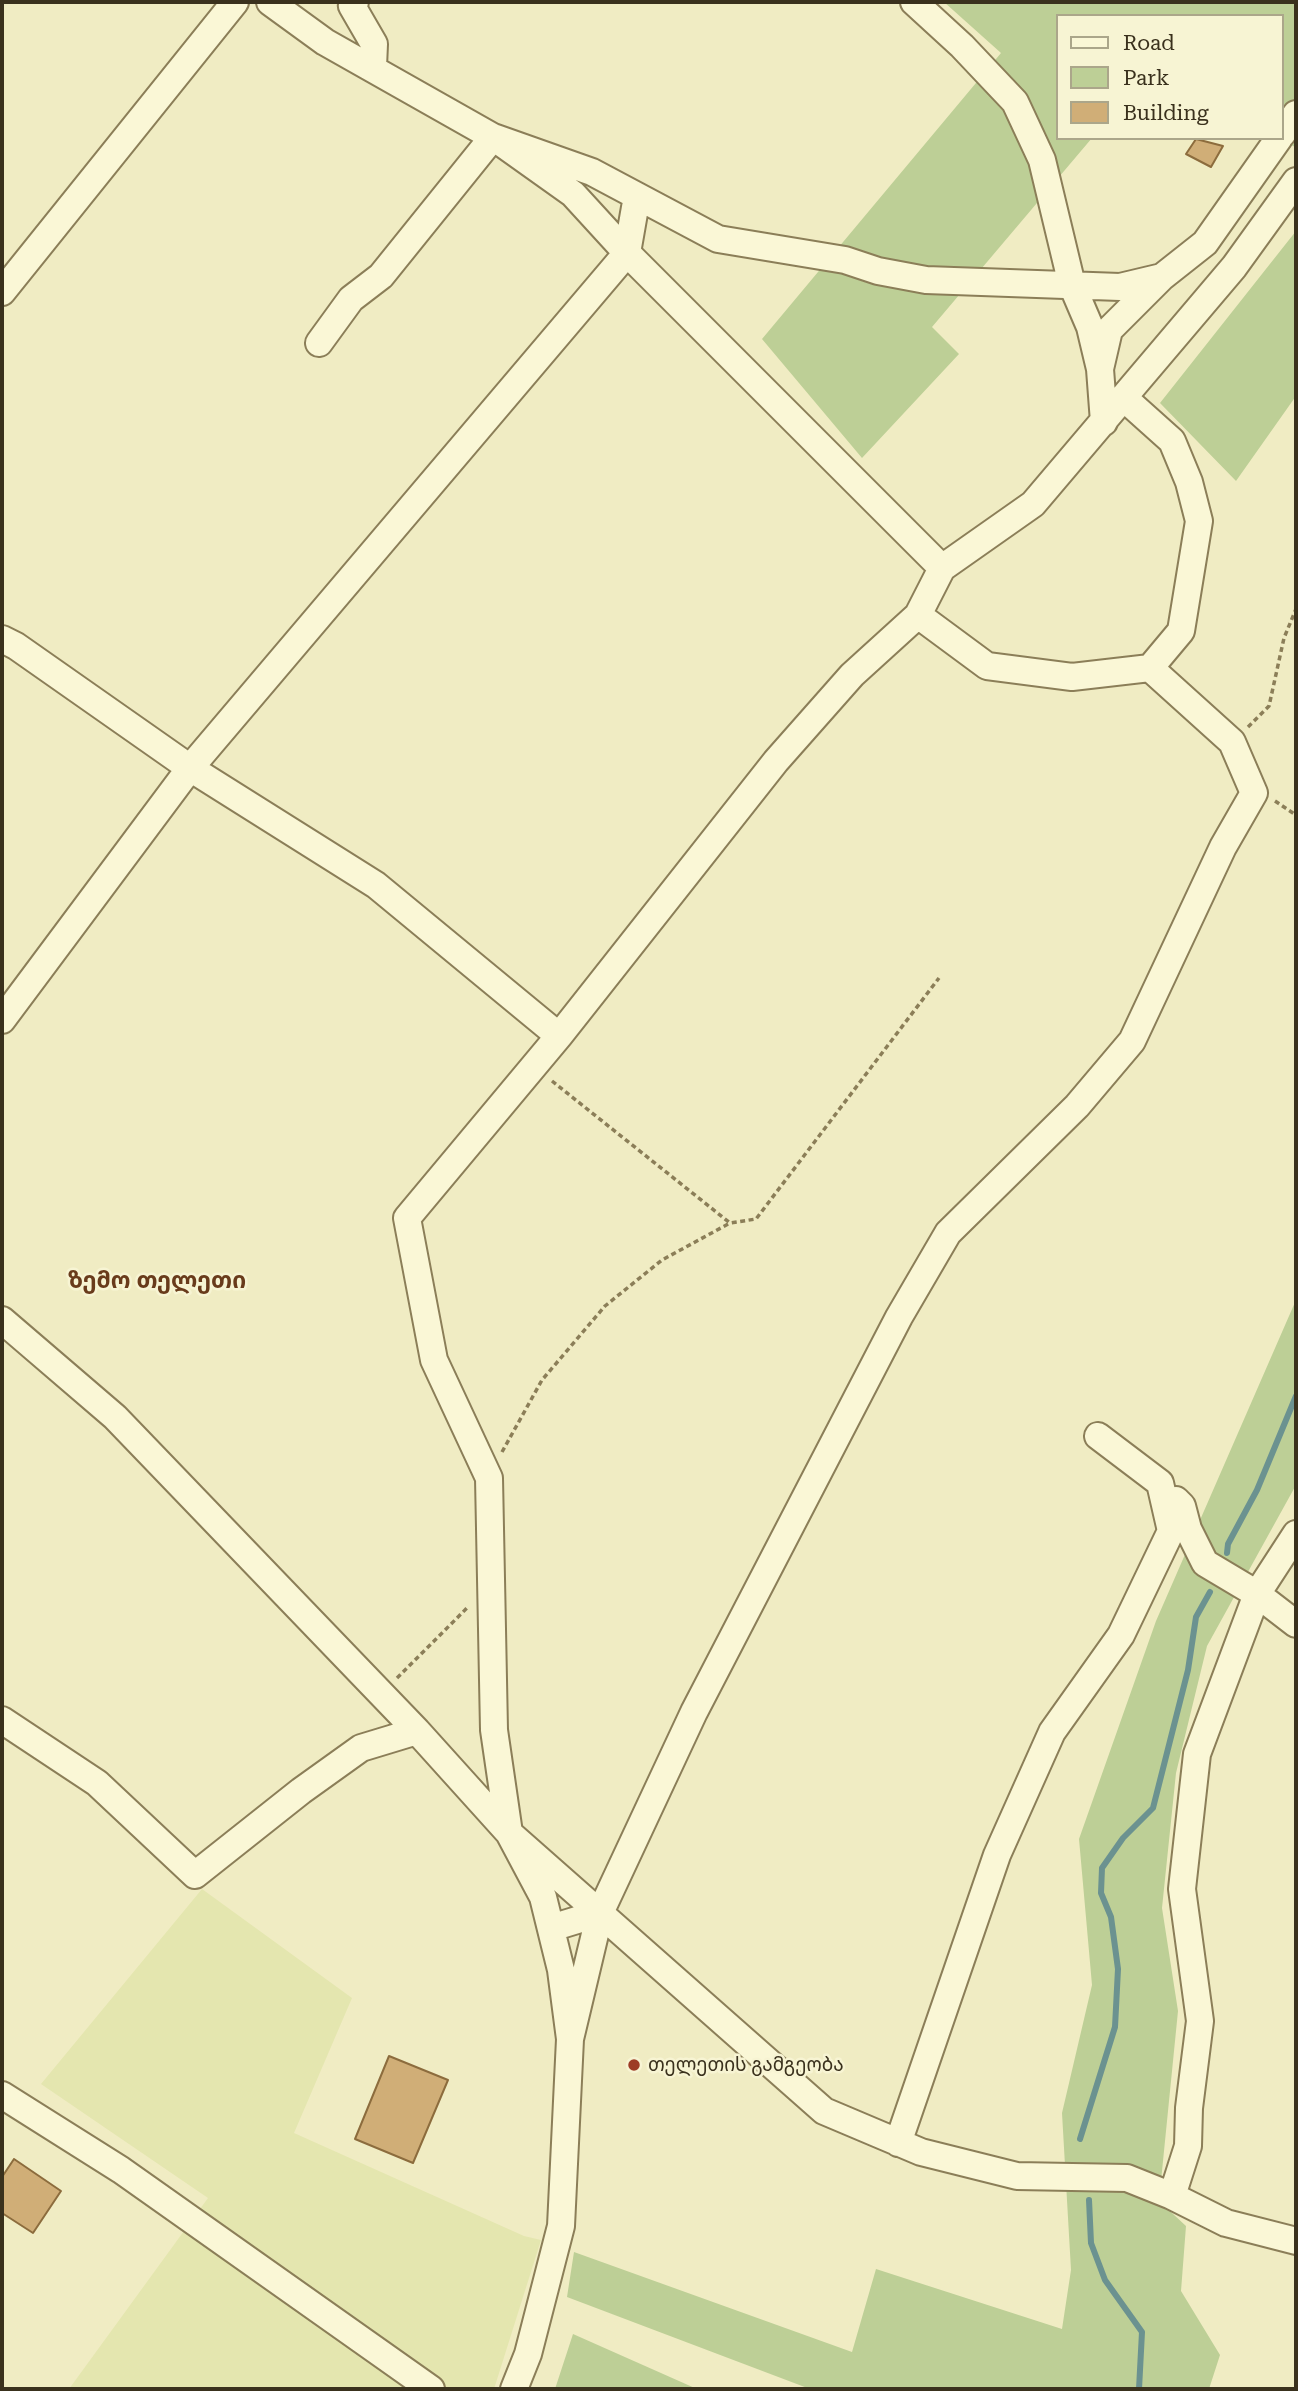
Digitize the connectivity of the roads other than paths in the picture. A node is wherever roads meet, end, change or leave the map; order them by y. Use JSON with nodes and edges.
{"nodes":[{"id":1,"x":235,"y":2,"type":"edge"},
{"id":2,"x":270,"y":2,"type":"edge"},
{"id":3,"x":914,"y":2,"type":"edge"},
{"id":4,"x":351,"y":3,"type":"edge"},
{"id":5,"x":373,"y":67,"type":"junction"},
{"id":6,"x":1296,"y":114,"type":"edge"},
{"id":7,"x":1284,"y":132,"type":"edge"},
{"id":8,"x":493,"y":137,"type":"junction"},
{"id":9,"x":1278,"y":140,"type":"edge"},
{"id":10,"x":1296,"y":181,"type":"edge"},
{"id":11,"x":637,"y":196,"type":"junction"},
{"id":12,"x":627,"y":253,"type":"junction"},
{"id":13,"x":1162,"y":277,"type":"junction"},
{"id":14,"x":1072,"y":285,"type":"junction"},
{"id":15,"x":2,"y":292,"type":"edge"},
{"id":16,"x":319,"y":343,"type":"dead end"},
{"id":17,"x":1100,"y":369,"type":"junction"},
{"id":18,"x":1124,"y":398,"type":"junction"},
{"id":19,"x":1104,"y":422,"type":"junction"},
{"id":20,"x":942,"y":568,"type":"junction"},
{"id":21,"x":918,"y":615,"type":"junction"},
{"id":22,"x":2,"y":639,"type":"edge"},
{"id":23,"x":1150,"y":668,"type":"junction"},
{"id":24,"x":190,"y":768,"type":"junction"},
{"id":25,"x":2,"y":1020,"type":"edge"},
{"id":26,"x":559,"y":1036,"type":"junction"},
{"id":27,"x":2,"y":1320,"type":"edge"},
{"id":28,"x":1098,"y":1436,"type":"dead end"},
{"id":29,"x":1160,"y":1483,"type":"junction"},
{"id":30,"x":1296,"y":1534,"type":"edge"},
{"id":31,"x":1257,"y":1594,"type":"junction"},
{"id":32,"x":1296,"y":1624,"type":"edge"},
{"id":33,"x":3,"y":1724,"type":"edge"},
{"id":34,"x":417,"y":1731,"type":"junction"},
{"id":35,"x":509,"y":1833,"type":"junction"},
{"id":36,"x":600,"y":1913,"type":"junction"},
{"id":37,"x":551,"y":1928,"type":"junction"},
{"id":38,"x":570,"y":2039,"type":"junction"},
{"id":39,"x":2,"y":2095,"type":"edge"},
{"id":40,"x":898,"y":2143,"type":"junction"},
{"id":41,"x":1172,"y":2196,"type":"junction"},
{"id":42,"x":1296,"y":2241,"type":"edge"},
{"id":43,"x":431,"y":2389,"type":"edge"},
{"id":44,"x":514,"y":2389,"type":"edge"}],
"edges":[{"from":1,"to":15,"type":"street"},
{"from":2,"to":5,"type":"street"},
{"from":3,"to":14,"type":"street"},
{"from":4,"to":5,"type":"street"},
{"from":5,"to":8,"type":"street"},
{"from":6,"to":7,"type":"street"},
{"from":8,"to":11,"type":"street"},
{"from":8,"to":12,"type":"street"},
{"from":8,"to":16,"type":"street"},
{"from":9,"to":13,"type":"street"},
{"from":10,"to":18,"type":"street"},
{"from":11,"to":12,"type":"street"},
{"from":11,"to":14,"type":"street"},
{"from":12,"to":20,"type":"street"},
{"from":12,"to":24,"type":"street"},
{"from":13,"to":14,"type":"street"},
{"from":13,"to":17,"type":"street"},
{"from":14,"to":17,"type":"street"},
{"from":17,"to":19,"type":"street"},
{"from":18,"to":19,"type":"street"},
{"from":18,"to":23,"type":"street"},
{"from":19,"to":20,"type":"street"},
{"from":20,"to":21,"type":"street"},
{"from":21,"to":23,"type":"street"},
{"from":21,"to":26,"type":"street"},
{"from":22,"to":24,"type":"street"},
{"from":23,"to":36,"type":"street"},
{"from":24,"to":25,"type":"street"},
{"from":24,"to":26,"type":"street"},
{"from":26,"to":35,"type":"street"},
{"from":27,"to":34,"type":"street"},
{"from":28,"to":29,"type":"street"},
{"from":29,"to":31,"type":"street"},
{"from":29,"to":40,"type":"street"},
{"from":30,"to":31,"type":"street"},
{"from":31,"to":32,"type":"street"},
{"from":31,"to":41,"type":"street"},
{"from":33,"to":34,"type":"street"},
{"from":34,"to":35,"type":"street"},
{"from":35,"to":36,"type":"street"},
{"from":35,"to":37,"type":"street"},
{"from":36,"to":37,"type":"street"},
{"from":36,"to":38,"type":"street"},
{"from":36,"to":40,"type":"street"},
{"from":37,"to":38,"type":"street"},
{"from":38,"to":44,"type":"street"},
{"from":39,"to":43,"type":"street"},
{"from":40,"to":41,"type":"street"},
{"from":41,"to":42,"type":"street"}]}
